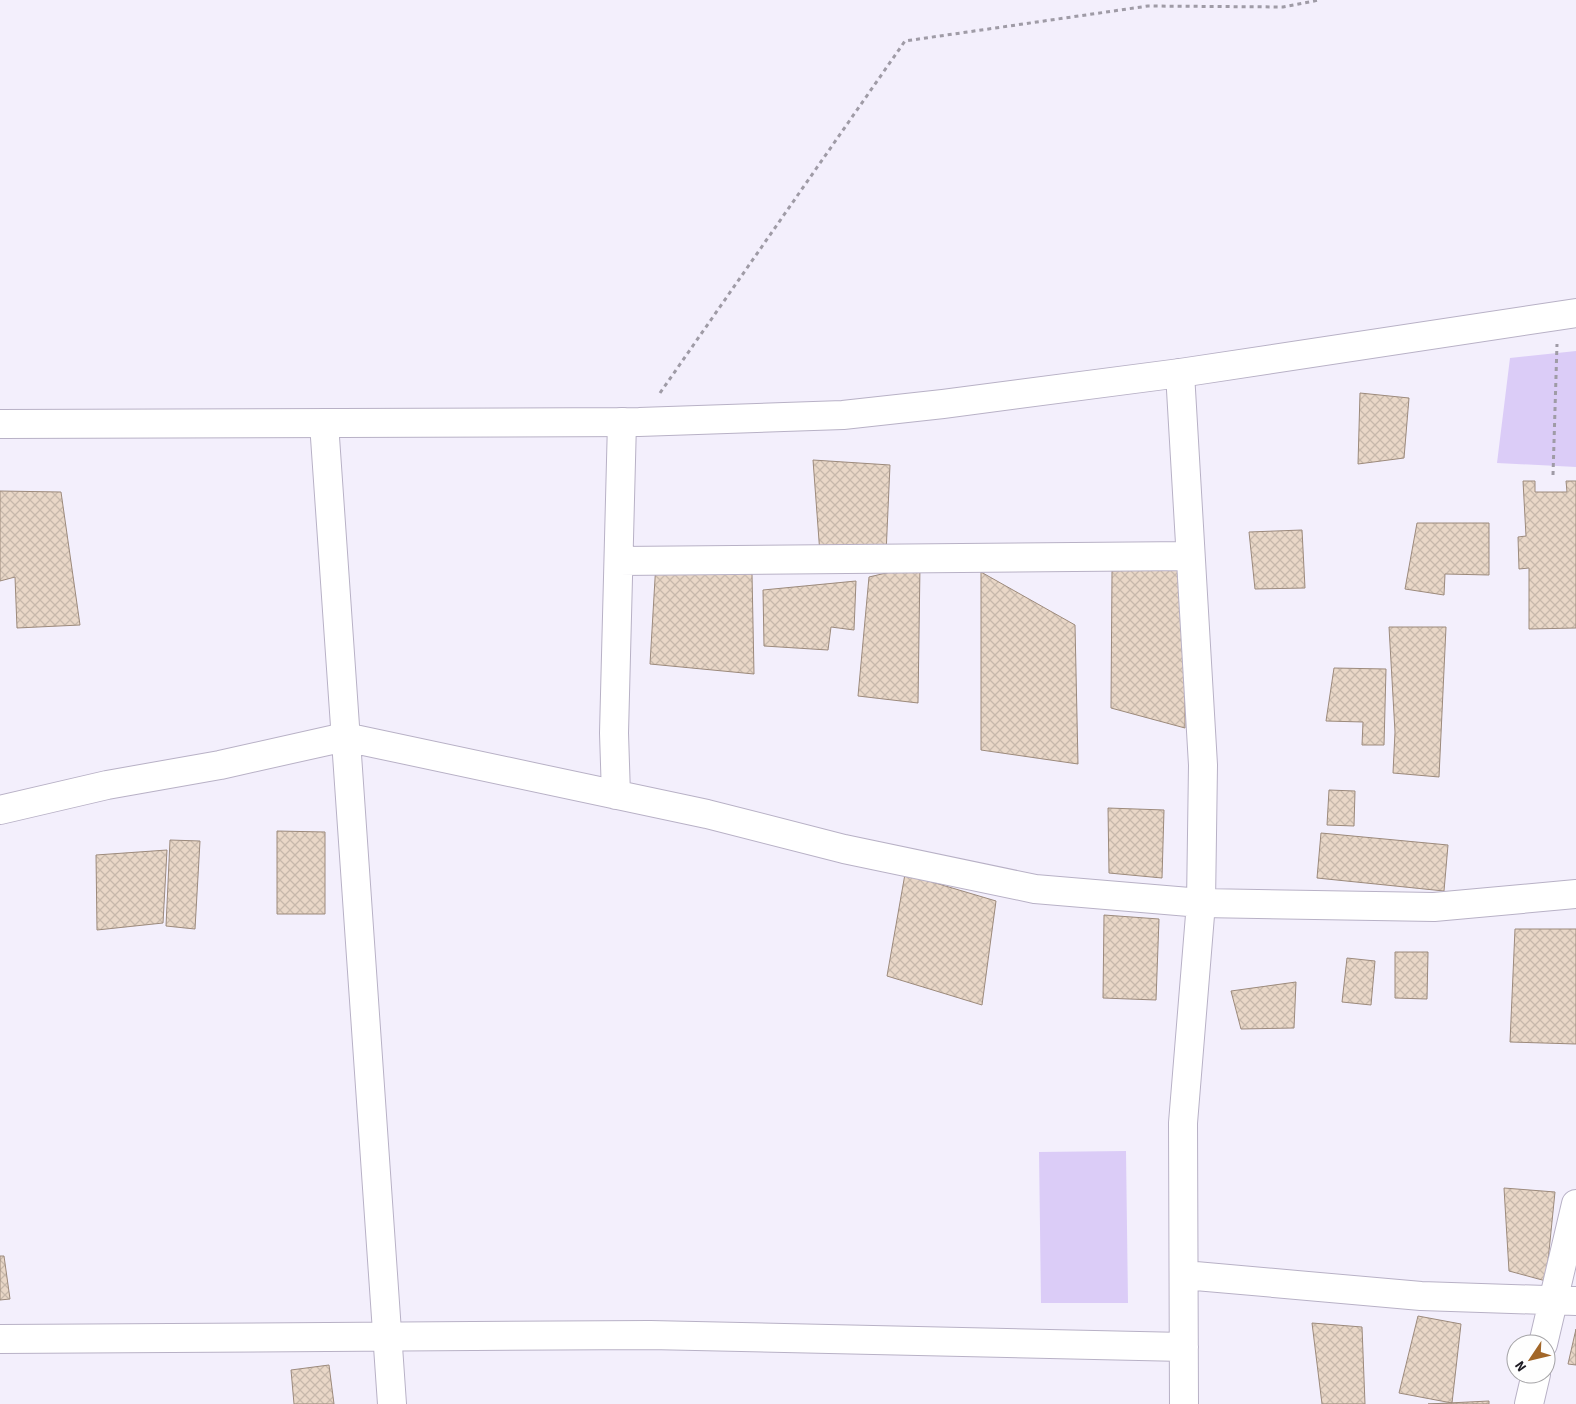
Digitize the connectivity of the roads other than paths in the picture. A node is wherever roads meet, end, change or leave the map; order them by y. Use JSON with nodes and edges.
{"nodes":[{"id":1,"x":1567,"y":314,"type":"edge"},
{"id":2,"x":1180,"y":372,"type":"junction"},
{"id":3,"x":324,"y":422,"type":"junction"},
{"id":4,"x":630,"y":422,"type":"junction"},
{"id":5,"x":0,"y":424,"type":"edge"},
{"id":6,"x":1190,"y":556,"type":"junction"},
{"id":7,"x":619,"y":561,"type":"junction"},
{"id":8,"x":345,"y":737,"type":"junction"},
{"id":9,"x":616,"y":795,"type":"junction"},
{"id":10,"x":0,"y":810,"type":"edge"},
{"id":11,"x":1576,"y":894,"type":"edge"},
{"id":12,"x":1201,"y":903,"type":"junction"},
{"id":13,"x":1576,"y":1204,"type":"edge"},
{"id":14,"x":1184,"y":1275,"type":"junction"},
{"id":15,"x":1565,"y":1301,"type":"edge"},
{"id":16,"x":1548,"y":1334,"type":"edge"},
{"id":17,"x":387,"y":1337,"type":"junction"},
{"id":18,"x":0,"y":1339,"type":"edge"},
{"id":19,"x":1184,"y":1347,"type":"junction"},
{"id":20,"x":1534,"y":1384,"type":"edge"},
{"id":21,"x":392,"y":1404,"type":"edge"},
{"id":22,"x":1184,"y":1404,"type":"edge"},
{"id":23,"x":1529,"y":1404,"type":"edge"}],
"edges":[{"from":1,"to":2,"type":"street"},
{"from":2,"to":4,"type":"street"},
{"from":2,"to":6,"type":"street"},
{"from":3,"to":4,"type":"street"},
{"from":3,"to":5,"type":"street"},
{"from":3,"to":8,"type":"street"},
{"from":4,"to":7,"type":"street"},
{"from":6,"to":7,"type":"street"},
{"from":6,"to":12,"type":"street"},
{"from":7,"to":9,"type":"street"},
{"from":8,"to":9,"type":"street"},
{"from":8,"to":10,"type":"street"},
{"from":8,"to":17,"type":"street"},
{"from":9,"to":12,"type":"street"},
{"from":11,"to":12,"type":"street"},
{"from":12,"to":14,"type":"street"},
{"from":13,"to":15,"type":"street"},
{"from":14,"to":15,"type":"street"},
{"from":14,"to":19,"type":"street"},
{"from":15,"to":16,"type":"street"},
{"from":17,"to":18,"type":"street"},
{"from":17,"to":19,"type":"street"},
{"from":17,"to":21,"type":"street"},
{"from":19,"to":22,"type":"street"},
{"from":20,"to":23,"type":"street"}]}
